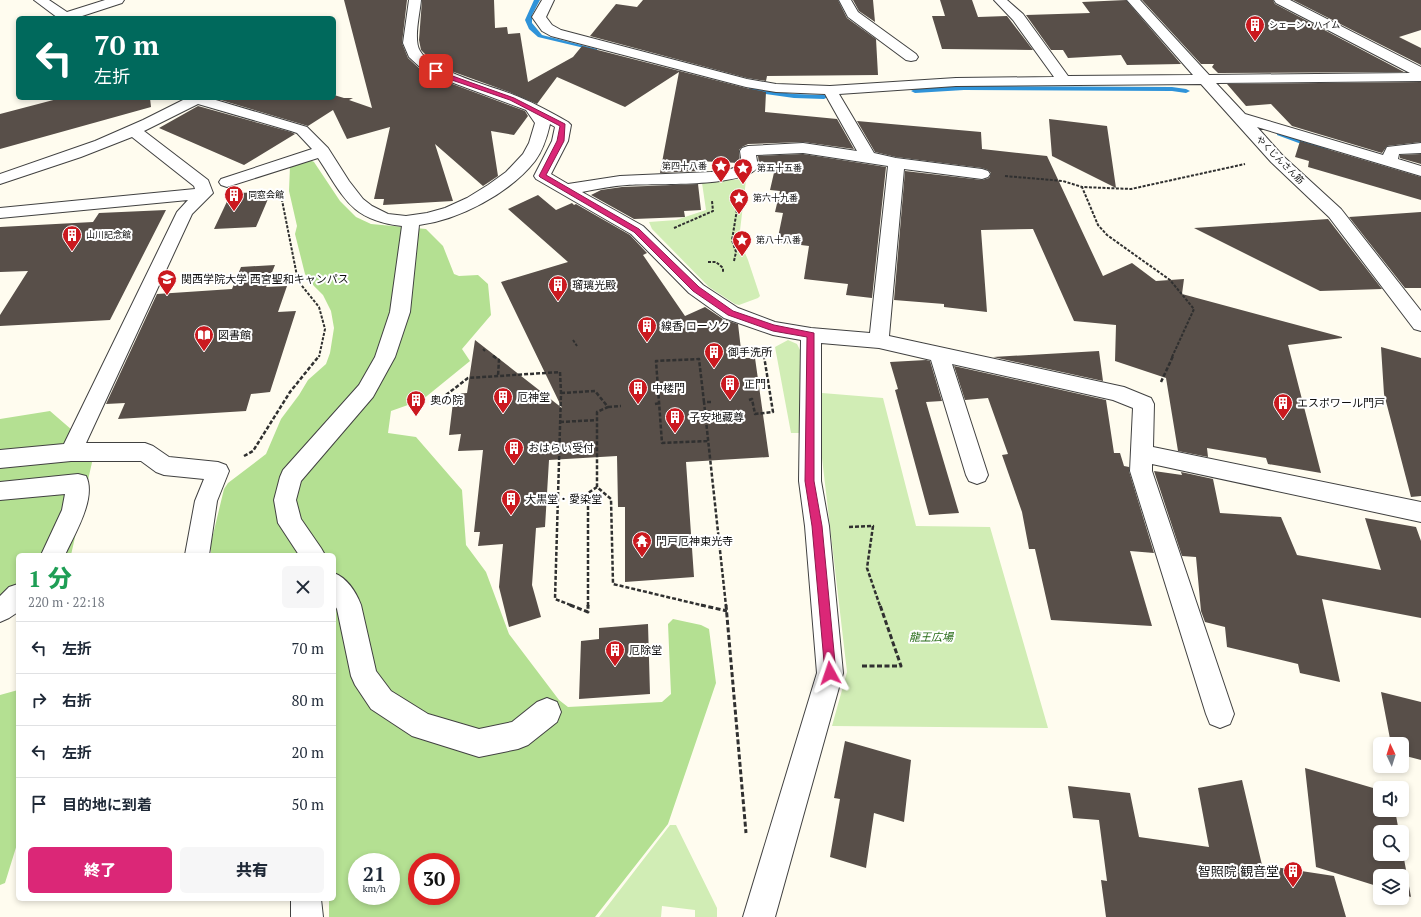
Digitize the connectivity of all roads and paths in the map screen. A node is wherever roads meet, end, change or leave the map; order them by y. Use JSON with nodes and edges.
{"nodes":[{"id":1,"x":40,"y":0,"type":"edge"},
{"id":2,"x":118,"y":0,"type":"edge"},
{"id":3,"x":415,"y":0,"type":"edge"},
{"id":4,"x":548,"y":0,"type":"edge"},
{"id":5,"x":845,"y":0,"type":"edge"},
{"id":6,"x":1000,"y":0,"type":"edge"},
{"id":7,"x":1133,"y":0,"type":"edge"},
{"id":8,"x":1280,"y":0,"type":"edge"},
{"id":9,"x":64,"y":16,"type":"edge"},
{"id":10,"x":73,"y":16,"type":"edge"},
{"id":11,"x":911,"y":57,"type":"dead end"},
{"id":12,"x":1421,"y":73,"type":"edge"},
{"id":13,"x":1421,"y":77,"type":"edge"},
{"id":14,"x":1205,"y":80,"type":"junction"},
{"id":15,"x":1064,"y":81,"type":"junction"},
{"id":16,"x":830,"y":90,"type":"junction"},
{"id":17,"x":191,"y":100,"type":"edge"},
{"id":18,"x":202,"y":100,"type":"edge"},
{"id":19,"x":531,"y":108,"type":"junction"},
{"id":20,"x":1238,"y":117,"type":"junction"},
{"id":21,"x":134,"y":131,"type":"junction"},
{"id":22,"x":1421,"y":148,"type":"edge"},
{"id":23,"x":322,"y":150,"type":"junction"},
{"id":24,"x":868,"y":157,"type":"junction"},
{"id":25,"x":1277,"y":159,"type":"junction"},
{"id":26,"x":1390,"y":162,"type":"junction"},
{"id":27,"x":896,"y":163,"type":"junction"},
{"id":28,"x":1421,"y":171,"type":"edge"},
{"id":29,"x":982,"y":174,"type":"joint"},
{"id":30,"x":0,"y":179,"type":"edge"},
{"id":31,"x":227,"y":182,"type":"dead end"},
{"id":32,"x":1082,"y":187,"type":"junction"},
{"id":33,"x":567,"y":189,"type":"junction"},
{"id":34,"x":740,"y":190,"type":"dead end"},
{"id":35,"x":205,"y":193,"type":"junction"},
{"id":36,"x":280,"y":193,"type":"dead end"},
{"id":37,"x":711,"y":198,"type":"dead end"},
{"id":38,"x":0,"y":213,"type":"edge"},
{"id":39,"x":411,"y":222,"type":"junction"},
{"id":40,"x":672,"y":229,"type":"dead end"},
{"id":41,"x":734,"y":261,"type":"dead end"},
{"id":42,"x":1421,"y":324,"type":"edge"},
{"id":43,"x":803,"y":334,"type":"junction"},
{"id":44,"x":573,"y":340,"type":"dead end"},
{"id":45,"x":879,"y":341,"type":"junction"},
{"id":46,"x":577,"y":346,"type":"dead end"},
{"id":47,"x":482,"y":348,"type":"dead end"},
{"id":48,"x":485,"y":351,"type":"dead end"},
{"id":49,"x":939,"y":354,"type":"junction"},
{"id":50,"x":492,"y":356,"type":"dead end"},
{"id":51,"x":498,"y":376,"type":"junction"},
{"id":52,"x":561,"y":393,"type":"junction"},
{"id":53,"x":446,"y":395,"type":"dead end"},
{"id":54,"x":749,"y":400,"type":"dead end"},
{"id":55,"x":704,"y":402,"type":"junction"},
{"id":56,"x":711,"y":402,"type":"dead end"},
{"id":57,"x":660,"y":403,"type":"junction"},
{"id":58,"x":655,"y":404,"type":"dead end"},
{"id":59,"x":1144,"y":404,"type":"junction"},
{"id":60,"x":621,"y":406,"type":"dead end"},
{"id":61,"x":608,"y":407,"type":"junction"},
{"id":62,"x":597,"y":420,"type":"junction"},
{"id":63,"x":560,"y":422,"type":"junction"},
{"id":64,"x":709,"y":441,"type":"junction"},
{"id":65,"x":71,"y":452,"type":"junction"},
{"id":66,"x":1142,"y":453,"type":"junction"},
{"id":67,"x":0,"y":459,"type":"edge"},
{"id":68,"x":218,"y":472,"type":"junction"},
{"id":69,"x":977,"y":475,"type":"dead end"},
{"id":70,"x":597,"y":487,"type":"junction"},
{"id":71,"x":0,"y":491,"type":"edge"},
{"id":72,"x":1421,"y":512,"type":"edge"},
{"id":73,"x":860,"y":526,"type":"dead end"},
{"id":74,"x":55,"y":553,"type":"edge"},
{"id":75,"x":197,"y":553,"type":"edge"},
{"id":76,"x":312,"y":553,"type":"edge"},
{"id":77,"x":336,"y":587,"type":"edge"},
{"id":78,"x":16,"y":597,"type":"edge"},
{"id":79,"x":0,"y":610,"type":"edge"},
{"id":80,"x":727,"y":611,"type":"junction"},
{"id":81,"x":854,"y":666,"type":"dead end"},
{"id":82,"x":547,"y":712,"type":"dead end"},
{"id":83,"x":1220,"y":714,"type":"dead end"},
{"id":84,"x":746,"y":838,"type":"dead end"},
{"id":85,"x":306,"y":901,"type":"edge"},
{"id":86,"x":307,"y":917,"type":"edge"},
{"id":87,"x":759,"y":917,"type":"edge"}],
"edges":[{"from":1,"to":9,"type":"street"},
{"from":2,"to":10,"type":"street"},
{"from":3,"to":19,"type":"street"},
{"from":4,"to":16,"type":"street"},
{"from":5,"to":11,"type":"street"},
{"from":6,"to":15,"type":"street"},
{"from":7,"to":14,"type":"street","name":"やくじんさん筋"},
{"from":8,"to":12,"type":"street"},
{"from":13,"to":14,"type":"street"},
{"from":14,"to":15,"type":"street"},
{"from":14,"to":20,"type":"street","name":"やくじんさん筋"},
{"from":15,"to":16,"type":"street"},
{"from":16,"to":24,"type":"street"},
{"from":17,"to":21,"type":"street"},
{"from":18,"to":23,"type":"street"},
{"from":19,"to":33,"type":"street"},
{"from":19,"to":39,"type":"street"},
{"from":20,"to":25,"type":"street","name":"やくじんさん筋"},
{"from":20,"to":26,"type":"street"},
{"from":21,"to":30,"type":"street"},
{"from":21,"to":35,"type":"street"},
{"from":22,"to":26,"type":"street"},
{"from":23,"to":31,"type":"street"},
{"from":23,"to":39,"type":"street"},
{"from":24,"to":27,"type":"street"},
{"from":24,"to":33,"type":"street"},
{"from":25,"to":32,"type":"path"},
{"from":25,"to":42,"type":"street","name":"やくじんさん筋"},
{"from":26,"to":28,"type":"street"},
{"from":27,"to":29,"type":"street"},
{"from":27,"to":45,"type":"street"},
{"from":29,"to":32,"type":"path"},
{"from":32,"to":59,"type":"path"},
{"from":33,"to":43,"type":"street"},
{"from":34,"to":41,"type":"path"},
{"from":35,"to":38,"type":"street"},
{"from":35,"to":65,"type":"street"},
{"from":36,"to":68,"type":"path"},
{"from":37,"to":40,"type":"path"},
{"from":39,"to":76,"type":"street"},
{"from":43,"to":45,"type":"street"},
{"from":43,"to":54,"type":"path"},
{"from":43,"to":87,"type":"street"},
{"from":44,"to":46,"type":"path"},
{"from":45,"to":49,"type":"street"},
{"from":47,"to":48,"type":"path"},
{"from":49,"to":59,"type":"street"},
{"from":49,"to":69,"type":"street"},
{"from":50,"to":51,"type":"path"},
{"from":51,"to":52,"type":"path"},
{"from":51,"to":53,"type":"path"},
{"from":52,"to":61,"type":"path"},
{"from":52,"to":63,"type":"path"},
{"from":55,"to":56,"type":"path"},
{"from":55,"to":57,"type":"path"},
{"from":55,"to":64,"type":"path"},
{"from":57,"to":58,"type":"path"},
{"from":57,"to":64,"type":"path"},
{"from":59,"to":66,"type":"street"},
{"from":60,"to":61,"type":"path"},
{"from":61,"to":62,"type":"path"},
{"from":62,"to":63,"type":"path"},
{"from":62,"to":70,"type":"path"},
{"from":63,"to":70,"type":"path"},
{"from":64,"to":80,"type":"path"},
{"from":65,"to":67,"type":"street"},
{"from":65,"to":68,"type":"street"},
{"from":66,"to":72,"type":"street"},
{"from":66,"to":83,"type":"street"},
{"from":68,"to":75,"type":"street"},
{"from":70,"to":80,"type":"path"},
{"from":71,"to":74,"type":"street"},
{"from":73,"to":81,"type":"path"},
{"from":77,"to":82,"type":"street"},
{"from":78,"to":79,"type":"street"},
{"from":80,"to":84,"type":"path"},
{"from":85,"to":86,"type":"street"}]}
